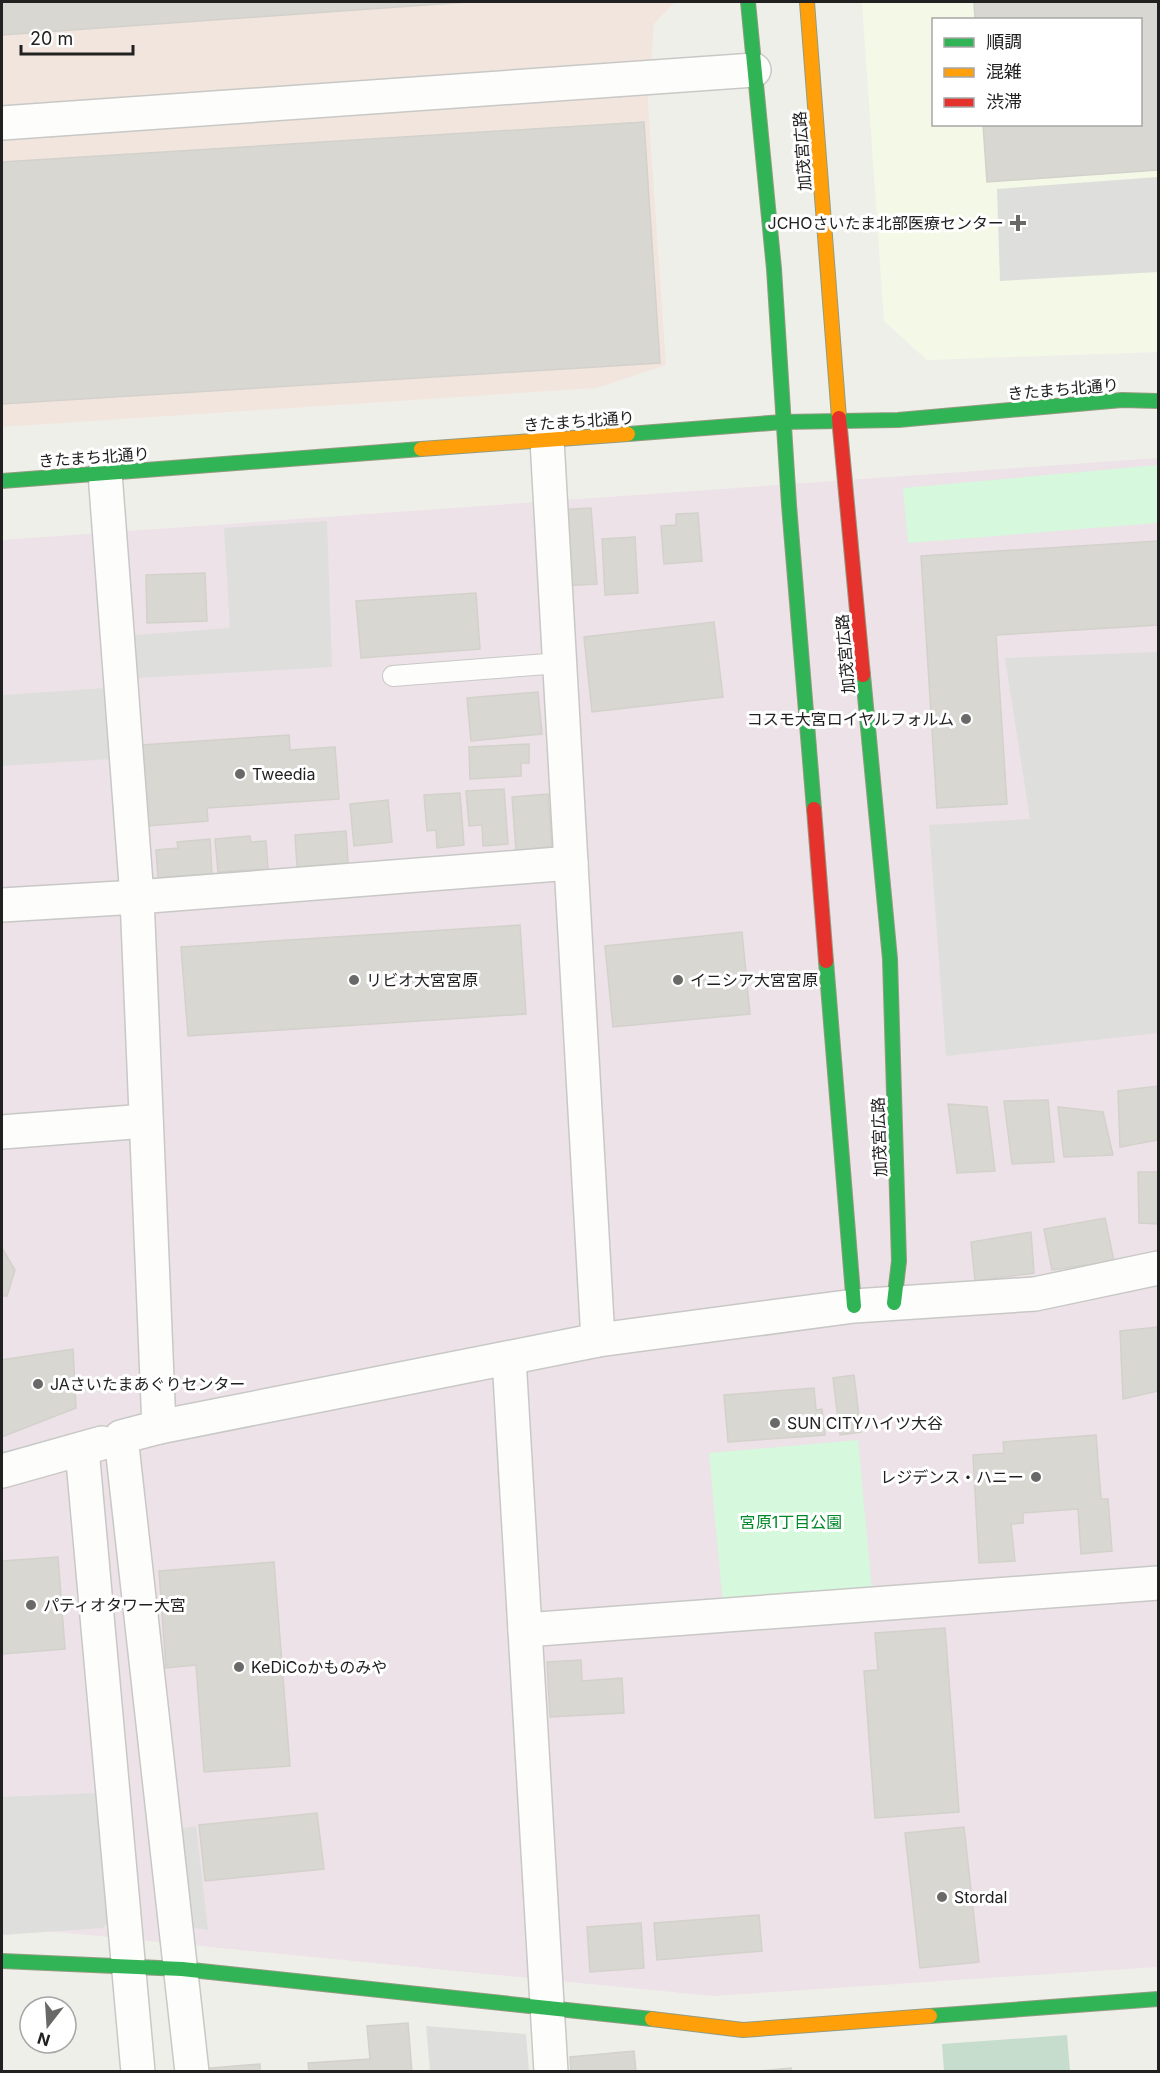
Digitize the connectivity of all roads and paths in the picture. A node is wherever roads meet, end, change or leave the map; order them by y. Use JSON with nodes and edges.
{"nodes":[{"id":1,"x":748,"y":2,"type":"edge"},
{"id":2,"x":807,"y":2,"type":"edge"},
{"id":3,"x":754,"y":70,"type":"junction"},
{"id":4,"x":2,"y":123,"type":"edge"},
{"id":5,"x":1158,"y":401,"type":"edge"},
{"id":6,"x":839,"y":421,"type":"junction"},
{"id":7,"x":783,"y":422,"type":"junction"},
{"id":8,"x":547,"y":440,"type":"junction"},
{"id":9,"x":105,"y":473,"type":"junction"},
{"id":10,"x":2,"y":481,"type":"edge"},
{"id":11,"x":560,"y":663,"type":"junction"},
{"id":12,"x":393,"y":676,"type":"dead end"},
{"id":13,"x":571,"y":863,"type":"junction"},
{"id":14,"x":137,"y":897,"type":"junction"},
{"id":15,"x":2,"y":905,"type":"edge"},
{"id":16,"x":146,"y":1121,"type":"junction"},
{"id":17,"x":2,"y":1132,"type":"edge"},
{"id":18,"x":1158,"y":1268,"type":"edge"},
{"id":19,"x":894,"y":1304,"type":"junction"},
{"id":20,"x":854,"y":1306,"type":"junction"},
{"id":21,"x":597,"y":1340,"type":"junction"},
{"id":22,"x":509,"y":1358,"type":"junction"},
{"id":23,"x":159,"y":1427,"type":"junction"},
{"id":24,"x":121,"y":1437,"type":"junction"},
{"id":25,"x":82,"y":1449,"type":"junction"},
{"id":26,"x":2,"y":1471,"type":"edge"},
{"id":27,"x":1158,"y":1583,"type":"edge"},
{"id":28,"x":525,"y":1630,"type":"junction"},
{"id":29,"x":2,"y":1961,"type":"edge"},
{"id":30,"x":130,"y":1966,"type":"junction"},
{"id":31,"x":174,"y":1968,"type":"junction"},
{"id":32,"x":1158,"y":1999,"type":"edge"},
{"id":33,"x":547,"y":2006,"type":"junction"},
{"id":34,"x":138,"y":2072,"type":"edge"},
{"id":35,"x":192,"y":2072,"type":"edge"},
{"id":36,"x":551,"y":2072,"type":"edge"}],
"edges":[{"from":1,"to":3,"type":"street"},
{"from":2,"to":6,"type":"street","name":"加茂宮広路"},
{"from":3,"to":4,"type":"street"},
{"from":3,"to":7,"type":"street"},
{"from":5,"to":6,"type":"street","name":"きたまち北通り"},
{"from":6,"to":7,"type":"street","name":"きたまち北通り"},
{"from":6,"to":19,"type":"street","name":"加茂宮広路"},
{"from":7,"to":8,"type":"street","name":"きたまち北通り"},
{"from":7,"to":20,"type":"street"},
{"from":8,"to":9,"type":"street","name":"きたまち北通り"},
{"from":8,"to":11,"type":"street"},
{"from":9,"to":10,"type":"street","name":"きたまち北通り"},
{"from":9,"to":14,"type":"street"},
{"from":11,"to":12,"type":"lane"},
{"from":11,"to":13,"type":"street"},
{"from":13,"to":14,"type":"street"},
{"from":13,"to":21,"type":"street"},
{"from":14,"to":15,"type":"street"},
{"from":14,"to":16,"type":"street"},
{"from":16,"to":17,"type":"street"},
{"from":16,"to":23,"type":"street"},
{"from":18,"to":19,"type":"street"},
{"from":19,"to":20,"type":"street"},
{"from":20,"to":21,"type":"street"},
{"from":21,"to":22,"type":"street"},
{"from":22,"to":23,"type":"street"},
{"from":22,"to":28,"type":"street"},
{"from":23,"to":24,"type":"street"},
{"from":24,"to":25,"type":"street"},
{"from":24,"to":31,"type":"street"},
{"from":25,"to":26,"type":"street"},
{"from":25,"to":30,"type":"street"},
{"from":27,"to":28,"type":"street"},
{"from":28,"to":33,"type":"street"},
{"from":29,"to":30,"type":"street"},
{"from":30,"to":31,"type":"street"},
{"from":30,"to":34,"type":"street"},
{"from":31,"to":33,"type":"street"},
{"from":31,"to":35,"type":"street"},
{"from":32,"to":33,"type":"street"},
{"from":33,"to":36,"type":"street"}]}
